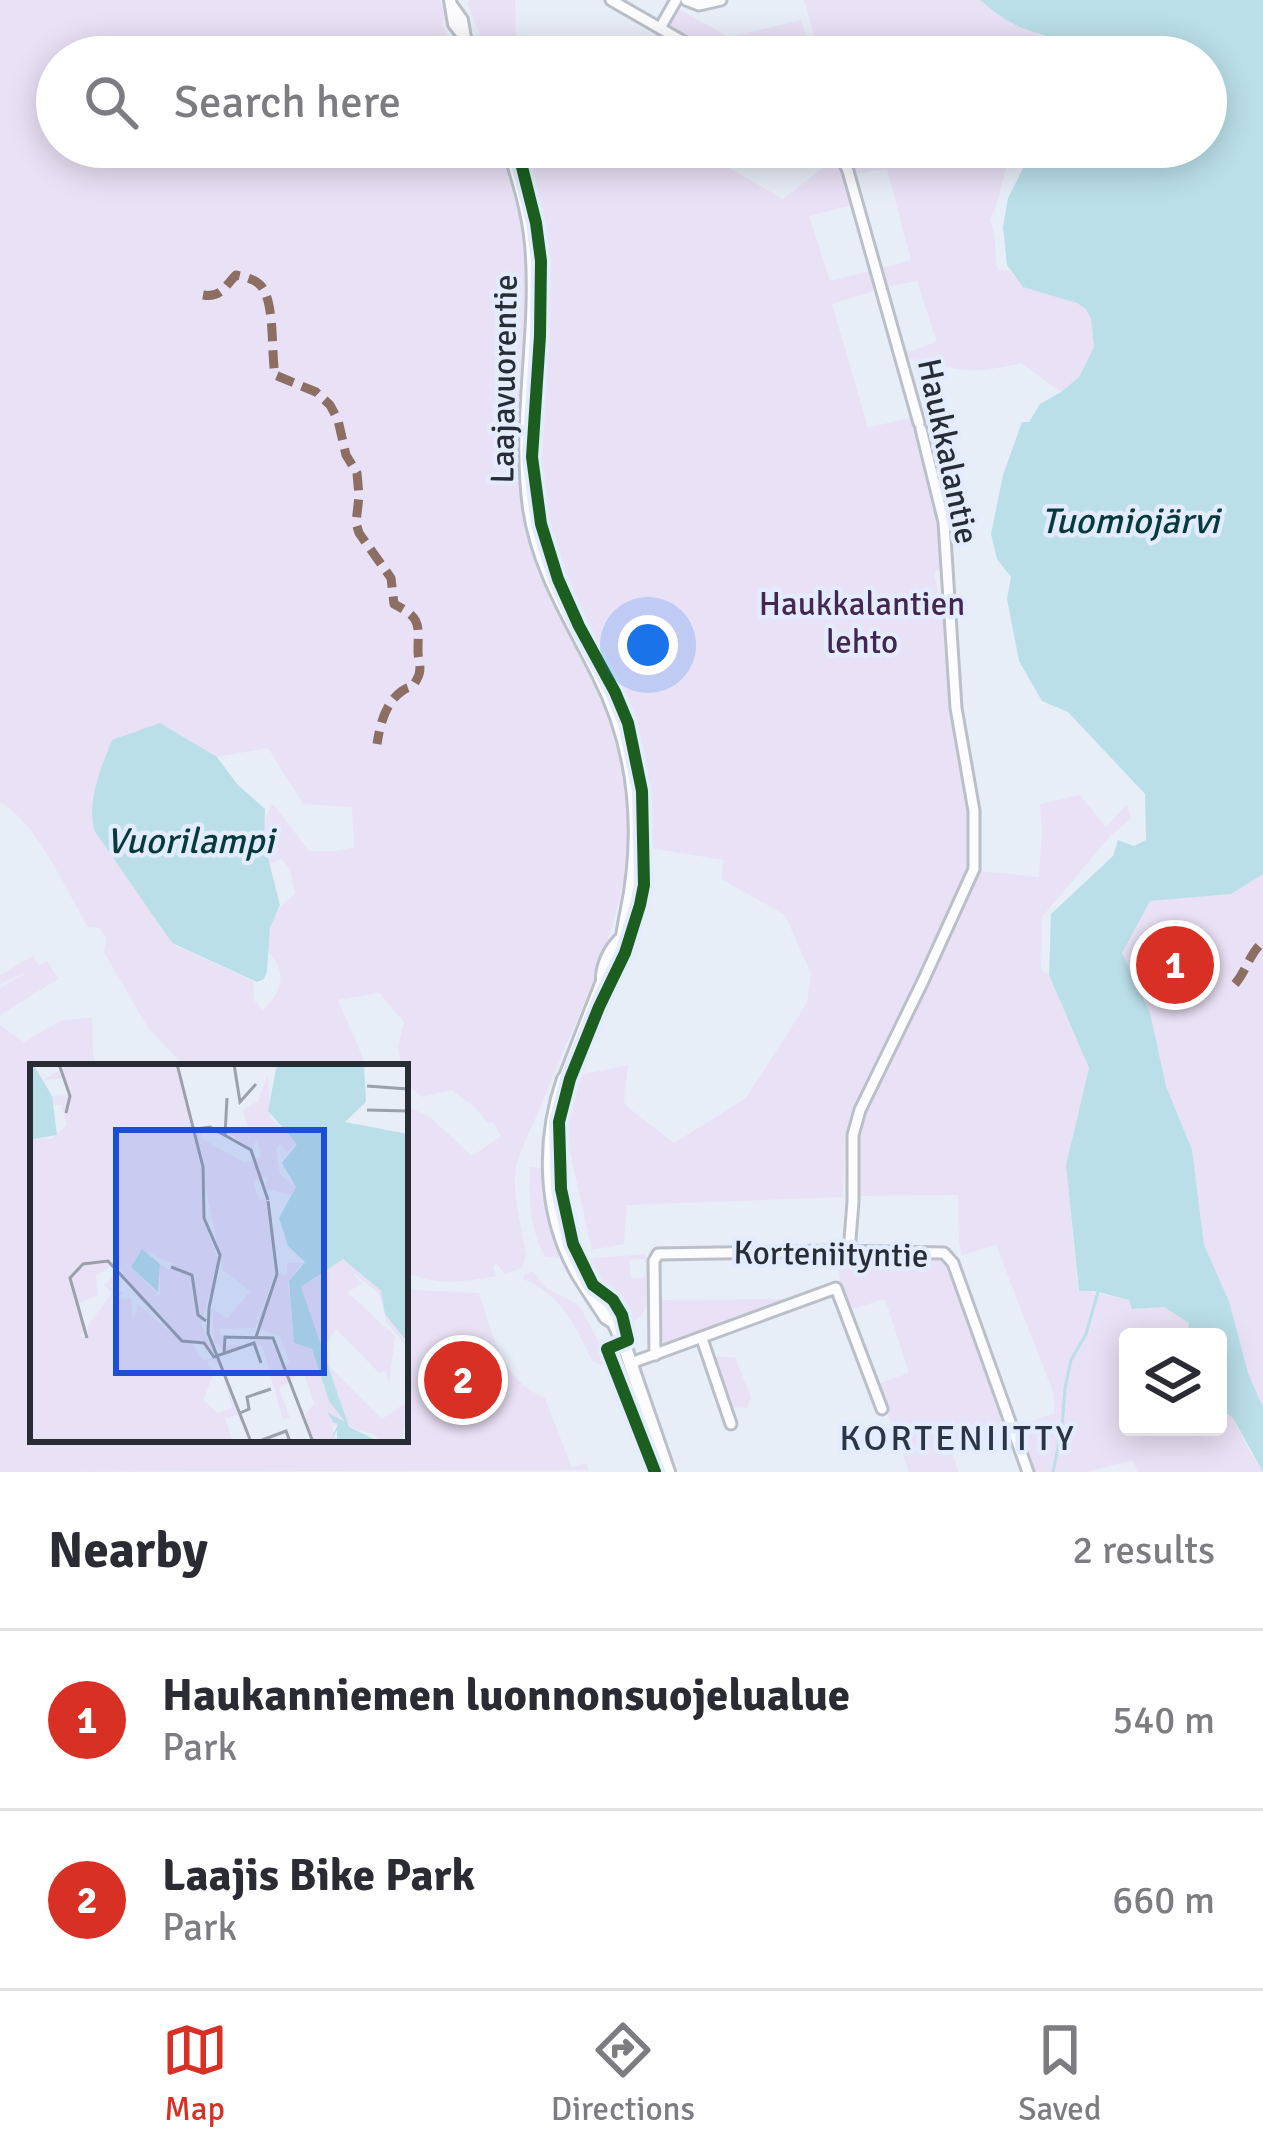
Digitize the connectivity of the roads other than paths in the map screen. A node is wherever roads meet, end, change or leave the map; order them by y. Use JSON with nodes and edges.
{"nodes":[{"id":1,"x":611,"y":0,"type":"edge"},
{"id":2,"x":676,"y":0,"type":"edge"},
{"id":3,"x":686,"y":0,"type":"edge"},
{"id":4,"x":722,"y":0,"type":"edge"},
{"id":5,"x":451,"y":3,"type":"edge"},
{"id":6,"x":660,"y":28,"type":"junction"},
{"id":7,"x":463,"y":36,"type":"edge"},
{"id":8,"x":674,"y":36,"type":"edge"},
{"id":9,"x":514,"y":168,"type":"edge"},
{"id":10,"x":847,"y":168,"type":"edge"},
{"id":11,"x":564,"y":1079,"type":"joint"},
{"id":12,"x":849,"y":1252,"type":"junction"},
{"id":13,"x":606,"y":1317,"type":"junction"},
{"id":14,"x":702,"y":1339,"type":"junction"},
{"id":15,"x":655,"y":1355,"type":"junction"},
{"id":16,"x":632,"y":1363,"type":"junction"},
{"id":17,"x":644,"y":1408,"type":"junction"},
{"id":18,"x":882,"y":1408,"type":"dead end"},
{"id":19,"x":731,"y":1424,"type":"dead end"},
{"id":20,"x":668,"y":1472,"type":"edge"},
{"id":21,"x":1028,"y":1472,"type":"edge"}],
"edges":[{"from":1,"to":6,"type":"street"},
{"from":2,"to":6,"type":"street"},
{"from":3,"to":4,"type":"street"},
{"from":5,"to":7,"type":"street"},
{"from":6,"to":8,"type":"street"},
{"from":9,"to":11,"type":"street","name":"Laajavuorentie"},
{"from":10,"to":12,"type":"street","name":"Haukkalantie"},
{"from":11,"to":13,"type":"main road","name":"Laajavuorentie"},
{"from":12,"to":15,"type":"street","name":"Korteniityntie"},
{"from":12,"to":21,"type":"street","name":"Korteniityntie"},
{"from":13,"to":16,"type":"main road","name":"Laajavuorentie"},
{"from":13,"to":17,"type":"main road","name":"Laajavuorentie"},
{"from":14,"to":15,"type":"street"},
{"from":14,"to":18,"type":"street"},
{"from":14,"to":19,"type":"street"},
{"from":15,"to":16,"type":"street"},
{"from":16,"to":17,"type":"main road","name":"Laajavuorentie"},
{"from":17,"to":20,"type":"main road","name":"Laajavuorentie"}]}
